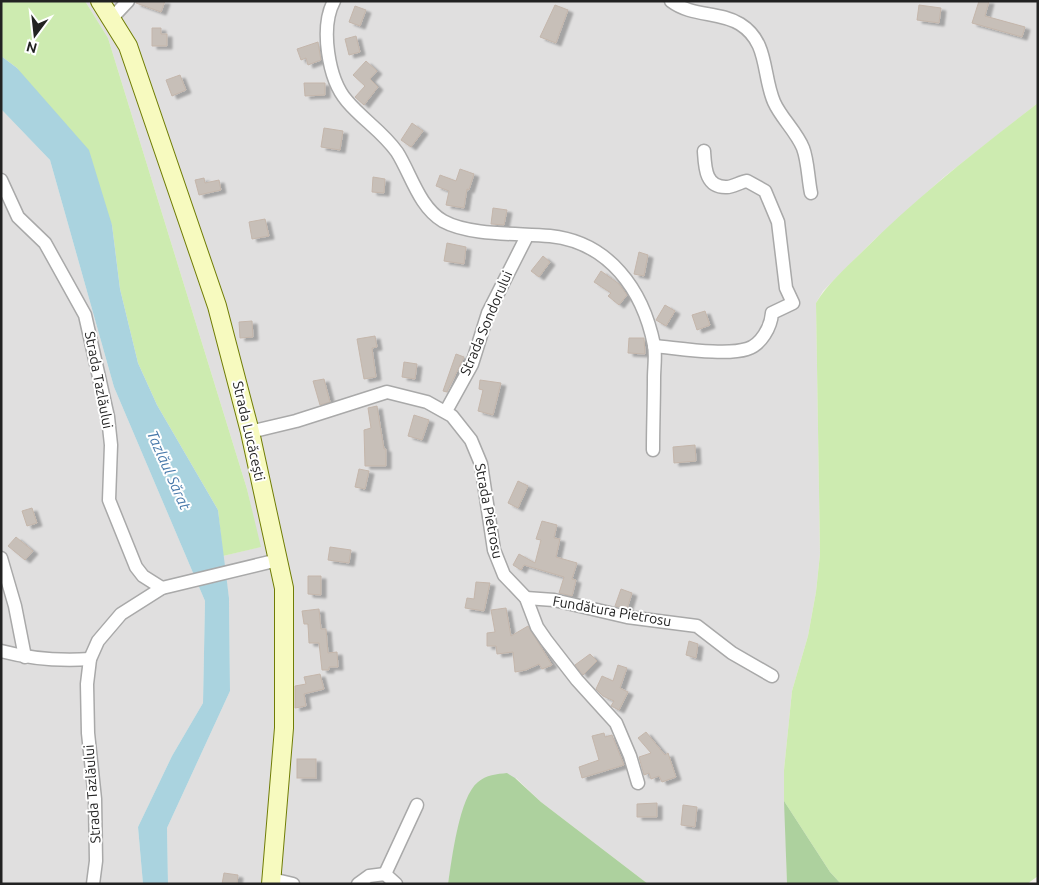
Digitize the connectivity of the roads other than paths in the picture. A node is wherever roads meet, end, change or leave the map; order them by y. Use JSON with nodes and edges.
{"nodes":[{"id":1,"x":100,"y":1,"type":"edge"},
{"id":2,"x":128,"y":1,"type":"edge"},
{"id":3,"x":334,"y":1,"type":"edge"},
{"id":4,"x":671,"y":1,"type":"edge"},
{"id":5,"x":111,"y":19,"type":"junction"},
{"id":6,"x":704,"y":151,"type":"dead end"},
{"id":7,"x":1,"y":180,"type":"edge"},
{"id":8,"x":811,"y":193,"type":"dead end"},
{"id":9,"x":527,"y":236,"type":"junction"},
{"id":10,"x":654,"y":346,"type":"junction"},
{"id":11,"x":446,"y":411,"type":"junction"},
{"id":12,"x":250,"y":432,"type":"junction"},
{"id":13,"x":653,"y":450,"type":"dead end"},
{"id":14,"x":1,"y":558,"type":"edge"},
{"id":15,"x":278,"y":560,"type":"junction"},
{"id":16,"x":162,"y":588,"type":"junction"},
{"id":17,"x":526,"y":598,"type":"junction"},
{"id":18,"x":1,"y":651,"type":"edge"},
{"id":19,"x":25,"y":657,"type":"junction"},
{"id":20,"x":90,"y":659,"type":"junction"},
{"id":21,"x":772,"y":676,"type":"dead end"},
{"id":22,"x":638,"y":783,"type":"dead end"},
{"id":23,"x":417,"y":805,"type":"dead end"},
{"id":24,"x":385,"y":874,"type":"junction"},
{"id":25,"x":271,"y":881,"type":"edge"},
{"id":26,"x":94,"y":884,"type":"edge"},
{"id":27,"x":293,"y":884,"type":"edge"},
{"id":28,"x":358,"y":884,"type":"edge"},
{"id":29,"x":396,"y":884,"type":"edge"}],
"edges":[{"from":1,"to":5,"type":"main road","name":"Strada Lucăcești"},
{"from":2,"to":5,"type":"street"},
{"from":3,"to":9,"type":"street"},
{"from":4,"to":8,"type":"street"},
{"from":5,"to":12,"type":"main road","name":"Strada Lucăcești"},
{"from":6,"to":10,"type":"street"},
{"from":7,"to":16,"type":"street","name":"Strada Tazlăului"},
{"from":9,"to":10,"type":"street"},
{"from":9,"to":11,"type":"street","name":"Strada Sondorului"},
{"from":10,"to":13,"type":"street"},
{"from":11,"to":12,"type":"street","name":"Strada Pietrosu"},
{"from":11,"to":17,"type":"street","name":"Strada Pietrosu"},
{"from":12,"to":15,"type":"main road","name":"Strada Lucăcești"},
{"from":14,"to":19,"type":"street"},
{"from":15,"to":16,"type":"street","name":"Strada Tazlăului"},
{"from":15,"to":25,"type":"main road","name":"Strada Lucăcești"},
{"from":16,"to":20,"type":"street","name":"Strada Tazlăului"},
{"from":17,"to":21,"type":"street","name":"Fundătura Pietrosu"},
{"from":17,"to":22,"type":"street","name":"Strada Pietrosu"},
{"from":18,"to":19,"type":"street"},
{"from":19,"to":20,"type":"street"},
{"from":20,"to":26,"type":"street","name":"Strada Tazlăului"},
{"from":23,"to":24,"type":"street"},
{"from":24,"to":28,"type":"street"},
{"from":24,"to":29,"type":"street"},
{"from":25,"to":27,"type":"street"}]}
